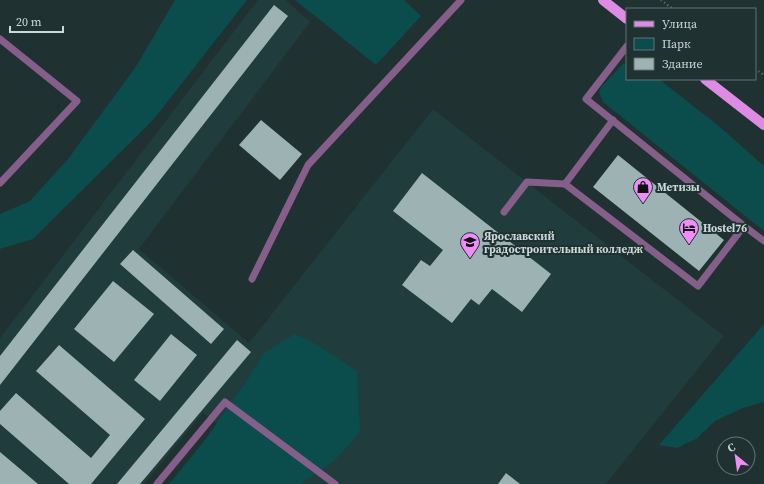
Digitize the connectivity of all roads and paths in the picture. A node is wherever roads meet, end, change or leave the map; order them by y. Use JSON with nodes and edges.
{"nodes":[{"id":1,"x":461,"y":0,"type":"edge"},
{"id":2,"x":603,"y":0,"type":"edge"},
{"id":3,"x":661,"y":0,"type":"edge"},
{"id":4,"x":672,"y":8,"type":"edge"},
{"id":5,"x":626,"y":18,"type":"edge"},
{"id":6,"x":0,"y":39,"type":"edge"},
{"id":7,"x":626,"y":47,"type":"edge"},
{"id":8,"x":706,"y":80,"type":"edge"},
{"id":9,"x":613,"y":120,"type":"junction"},
{"id":10,"x":764,"y":125,"type":"edge"},
{"id":11,"x":0,"y":183,"type":"edge"},
{"id":12,"x":565,"y":184,"type":"junction"},
{"id":13,"x":504,"y":212,"type":"dead end"},
{"id":14,"x":744,"y":226,"type":"junction"},
{"id":15,"x":764,"y":241,"type":"edge"},
{"id":16,"x":252,"y":279,"type":"dead end"},
{"id":17,"x":157,"y":484,"type":"edge"},
{"id":18,"x":335,"y":484,"type":"edge"}],
"edges":[{"from":1,"to":16,"type":"lane"},
{"from":2,"to":5,"type":"main road"},
{"from":3,"to":4,"type":"path"},
{"from":6,"to":11,"type":"lane"},
{"from":7,"to":9,"type":"lane"},
{"from":8,"to":10,"type":"main road"},
{"from":9,"to":12,"type":"lane"},
{"from":9,"to":14,"type":"lane"},
{"from":12,"to":13,"type":"lane"},
{"from":12,"to":14,"type":"lane"},
{"from":14,"to":15,"type":"lane"},
{"from":17,"to":18,"type":"lane"}]}
